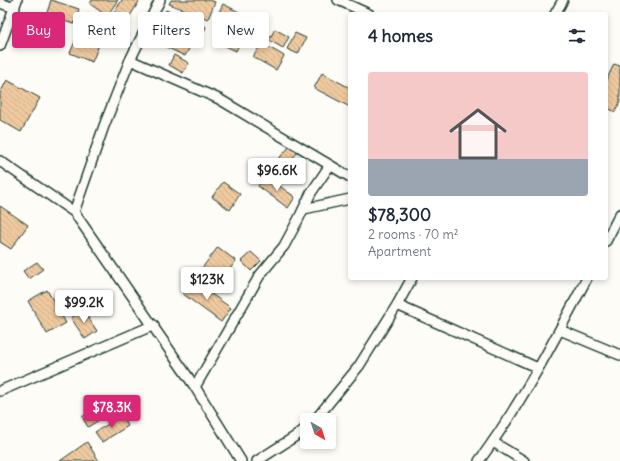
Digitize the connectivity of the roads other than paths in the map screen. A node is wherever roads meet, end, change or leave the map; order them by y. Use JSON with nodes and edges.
{"nodes":[{"id":1,"x":160,"y":0,"type":"edge"},
{"id":2,"x":338,"y":0,"type":"edge"},
{"id":3,"x":563,"y":0,"type":"edge"},
{"id":4,"x":0,"y":3,"type":"edge"},
{"id":5,"x":16,"y":4,"type":"edge"},
{"id":6,"x":365,"y":12,"type":"edge"},
{"id":7,"x":556,"y":12,"type":"edge"},
{"id":8,"x":0,"y":46,"type":"edge"},
{"id":9,"x":130,"y":60,"type":"junction"},
{"id":10,"x":0,"y":161,"type":"edge"},
{"id":11,"x":330,"y":165,"type":"junction"},
{"id":12,"x":348,"y":176,"type":"edge"},
{"id":13,"x":348,"y":199,"type":"edge"},
{"id":14,"x":304,"y":209,"type":"junction"},
{"id":15,"x":74,"y":212,"type":"junction"},
{"id":16,"x":620,"y":214,"type":"edge"},
{"id":17,"x":608,"y":237,"type":"edge"},
{"id":18,"x":411,"y":280,"type":"edge"},
{"id":19,"x":586,"y":280,"type":"edge"},
{"id":20,"x":397,"y":305,"type":"junction"},
{"id":21,"x":154,"y":325,"type":"junction"},
{"id":22,"x":560,"y":330,"type":"junction"},
{"id":23,"x":620,"y":354,"type":"edge"},
{"id":24,"x":538,"y":368,"type":"junction"},
{"id":25,"x":195,"y":387,"type":"junction"},
{"id":26,"x":0,"y":391,"type":"edge"},
{"id":27,"x":321,"y":413,"type":"edge"},
{"id":28,"x":300,"y":433,"type":"edge"},
{"id":29,"x":493,"y":442,"type":"junction"},
{"id":30,"x":241,"y":461,"type":"edge"},
{"id":31,"x":257,"y":461,"type":"edge"},
{"id":32,"x":480,"y":461,"type":"edge"},
{"id":33,"x":524,"y":461,"type":"edge"}],
"edges":[{"from":1,"to":9,"type":"street"},
{"from":2,"to":6,"type":"street"},
{"from":3,"to":7,"type":"street"},
{"from":4,"to":5,"type":"street"},
{"from":5,"to":8,"type":"street"},
{"from":9,"to":11,"type":"street"},
{"from":9,"to":15,"type":"street"},
{"from":10,"to":15,"type":"street"},
{"from":11,"to":12,"type":"street"},
{"from":11,"to":14,"type":"street"},
{"from":13,"to":14,"type":"street"},
{"from":14,"to":25,"type":"street"},
{"from":15,"to":21,"type":"street"},
{"from":16,"to":17,"type":"street"},
{"from":18,"to":20,"type":"street"},
{"from":19,"to":22,"type":"street"},
{"from":20,"to":24,"type":"street"},
{"from":20,"to":27,"type":"street"},
{"from":21,"to":25,"type":"street"},
{"from":21,"to":26,"type":"street"},
{"from":22,"to":23,"type":"street"},
{"from":22,"to":24,"type":"street"},
{"from":24,"to":29,"type":"street"},
{"from":25,"to":30,"type":"street"},
{"from":28,"to":31,"type":"street"},
{"from":29,"to":32,"type":"street"},
{"from":29,"to":33,"type":"street"}]}
